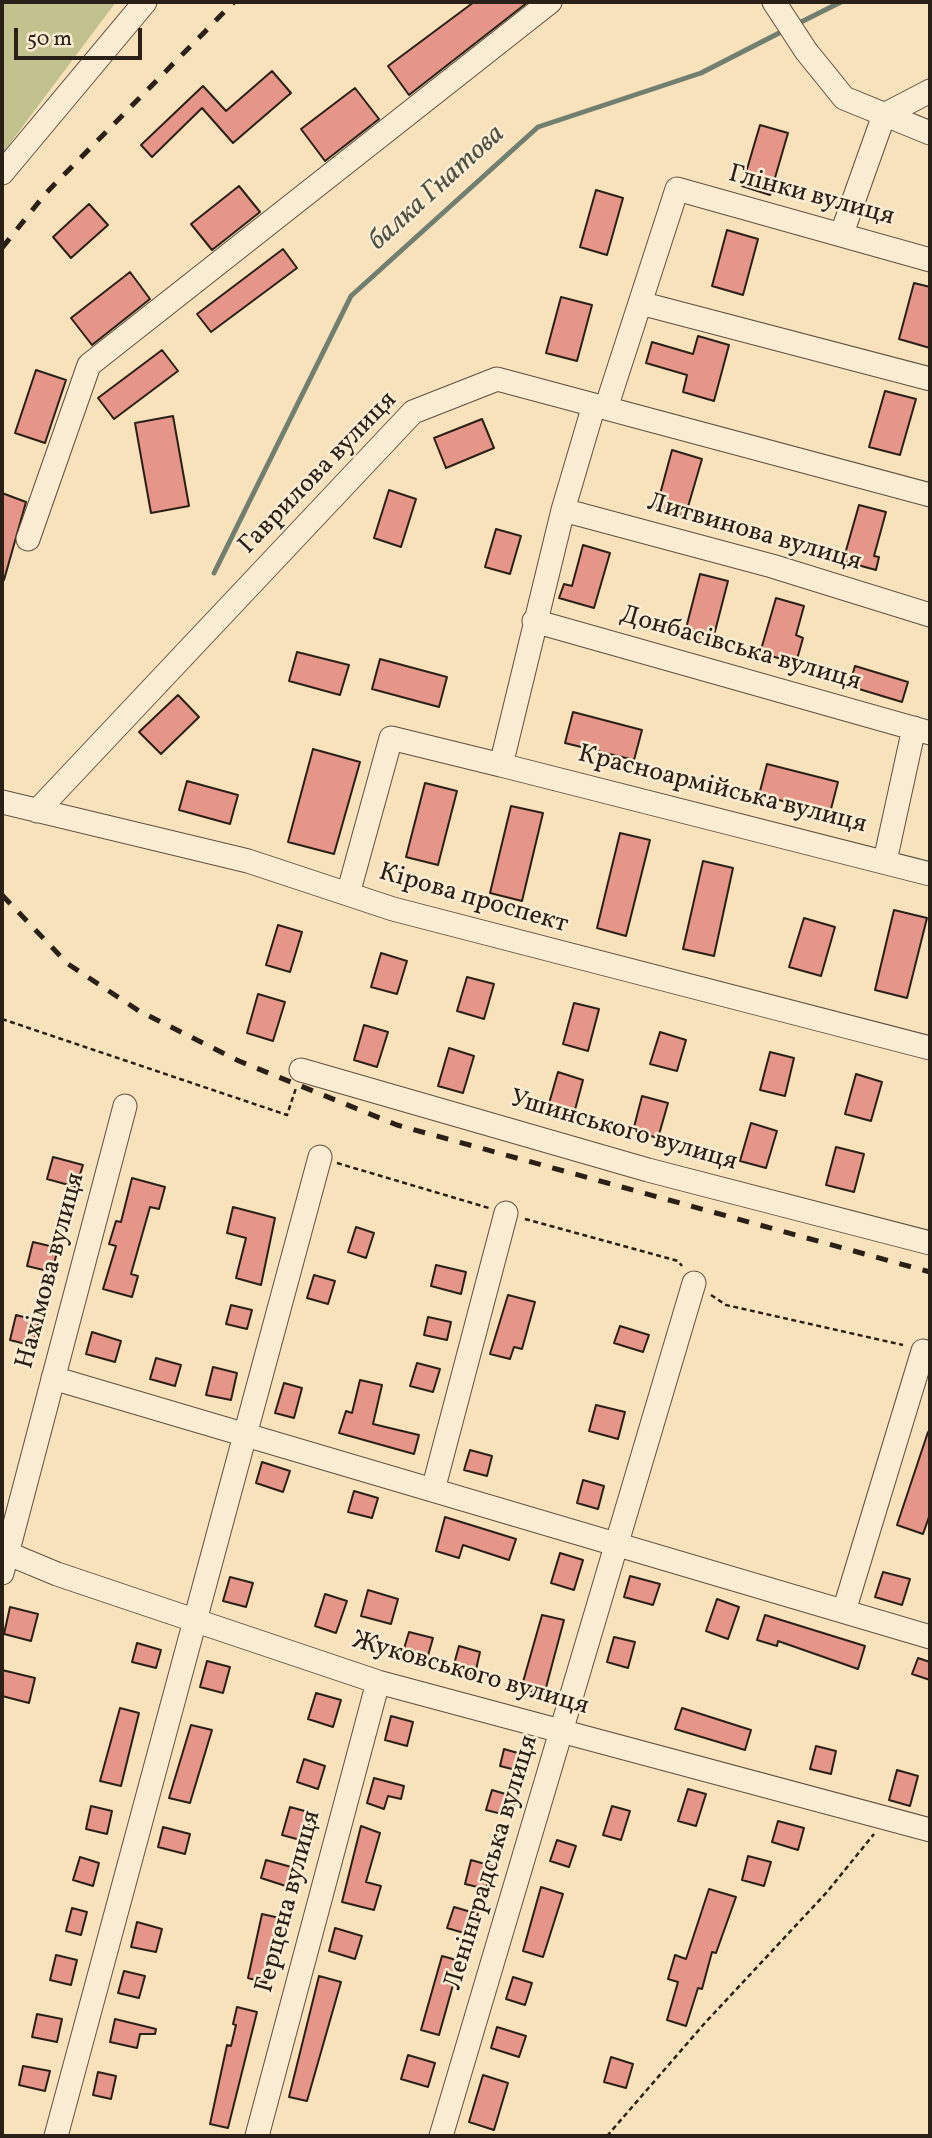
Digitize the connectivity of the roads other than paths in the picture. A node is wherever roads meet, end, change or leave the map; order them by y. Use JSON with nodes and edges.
{"nodes":[{"id":1,"x":145,"y":2,"type":"edge"},
{"id":2,"x":551,"y":2,"type":"edge"},
{"id":3,"x":779,"y":10,"type":"edge"},
{"id":4,"x":930,"y":91,"type":"edge"},
{"id":5,"x":884,"y":115,"type":"junction"},
{"id":6,"x":930,"y":133,"type":"edge"},
{"id":7,"x":2,"y":173,"type":"edge"},
{"id":8,"x":842,"y":233,"type":"junction"},
{"id":9,"x":930,"y":260,"type":"edge"},
{"id":10,"x":640,"y":303,"type":"junction"},
{"id":11,"x":930,"y":380,"type":"edge"},
{"id":12,"x":600,"y":407,"type":"junction"},
{"id":13,"x":930,"y":495,"type":"edge"},
{"id":14,"x":563,"y":510,"type":"junction"},
{"id":15,"x":28,"y":540,"type":"dead end"},
{"id":16,"x":930,"y":615,"type":"edge"},
{"id":17,"x":534,"y":621,"type":"junction"},
{"id":18,"x":922,"y":731,"type":"edge"},
{"id":19,"x":501,"y":765,"type":"junction"},
{"id":20,"x":2,"y":802,"type":"edge"},
{"id":21,"x":37,"y":811,"type":"junction"},
{"id":22,"x":885,"y":861,"type":"junction"},
{"id":23,"x":930,"y":874,"type":"edge"},
{"id":24,"x":348,"y":894,"type":"junction"},
{"id":25,"x":930,"y":1048,"type":"edge"},
{"id":26,"x":301,"y":1070,"type":"road end"},
{"id":27,"x":125,"y":1106,"type":"dead end"},
{"id":28,"x":320,"y":1157,"type":"road end"},
{"id":29,"x":506,"y":1213,"type":"road end"},
{"id":30,"x":930,"y":1242,"type":"edge"},
{"id":31,"x":694,"y":1283,"type":"road end"},
{"id":32,"x":923,"y":1351,"type":"road end"},
{"id":33,"x":53,"y":1378,"type":"junction"},
{"id":34,"x":243,"y":1434,"type":"junction"},
{"id":35,"x":433,"y":1490,"type":"junction"},
{"id":36,"x":617,"y":1544,"type":"junction"},
{"id":37,"x":3,"y":1559,"type":"edge"},
{"id":38,"x":844,"y":1611,"type":"junction"},
{"id":39,"x":193,"y":1620,"type":"junction"},
{"id":40,"x":930,"y":1637,"type":"edge"},
{"id":41,"x":378,"y":1682,"type":"junction"},
{"id":42,"x":561,"y":1731,"type":"junction"},
{"id":43,"x":930,"y":1830,"type":"edge"},
{"id":44,"x":56,"y":2136,"type":"edge"},
{"id":45,"x":257,"y":2136,"type":"edge"},
{"id":46,"x":441,"y":2136,"type":"edge"}],
"edges":[{"from":1,"to":7,"type":"street"},
{"from":2,"to":15,"type":"street"},
{"from":3,"to":5,"type":"street"},
{"from":4,"to":5,"type":"street"},
{"from":5,"to":6,"type":"street"},
{"from":5,"to":8,"type":"street"},
{"from":8,"to":9,"type":"street","name":"Глінки вулиця"},
{"from":8,"to":10,"type":"street","name":"Глінки вулиця"},
{"from":10,"to":11,"type":"street"},
{"from":10,"to":12,"type":"street"},
{"from":12,"to":13,"type":"street","name":"Гаврилова вулиця"},
{"from":12,"to":14,"type":"street"},
{"from":12,"to":21,"type":"street","name":"Гаврилова вулиця"},
{"from":14,"to":16,"type":"street","name":"Литвинова вулиця"},
{"from":14,"to":17,"type":"street"},
{"from":17,"to":18,"type":"street","name":"Донбасівська вулиця"},
{"from":17,"to":19,"type":"street"},
{"from":18,"to":22,"type":"street"},
{"from":19,"to":22,"type":"street","name":"Красноармійська вулиця"},
{"from":19,"to":24,"type":"street","name":"Красноармійська вулиця"},
{"from":20,"to":21,"type":"street","name":"Кірова проспект"},
{"from":21,"to":24,"type":"street","name":"Кірова проспект"},
{"from":22,"to":23,"type":"street","name":"Красноармійська вулиця"},
{"from":24,"to":25,"type":"street","name":"Кірова проспект"},
{"from":26,"to":30,"type":"street","name":"Ушинського вулиця"},
{"from":27,"to":33,"type":"street","name":"Нахімова вулиця"},
{"from":28,"to":34,"type":"street"},
{"from":29,"to":35,"type":"street"},
{"from":31,"to":36,"type":"street","name":"Ленінградська вулиця"},
{"from":32,"to":38,"type":"street"},
{"from":33,"to":34,"type":"street"},
{"from":33,"to":37,"type":"street","name":"Нахімова вулиця"},
{"from":34,"to":35,"type":"street"},
{"from":34,"to":39,"type":"street"},
{"from":35,"to":36,"type":"street"},
{"from":36,"to":38,"type":"street"},
{"from":36,"to":42,"type":"street","name":"Ленінградська вулиця"},
{"from":37,"to":39,"type":"street","name":"Жуковського вулиця"},
{"from":38,"to":40,"type":"street"},
{"from":39,"to":41,"type":"street","name":"Жуковського вулиця"},
{"from":39,"to":44,"type":"street"},
{"from":41,"to":42,"type":"street","name":"Жуковського вулиця"},
{"from":41,"to":45,"type":"street","name":"Герцена вулиця"},
{"from":42,"to":43,"type":"street","name":"Жуковського вулиця"},
{"from":42,"to":46,"type":"street","name":"Ленінградська вулиця"}]}
